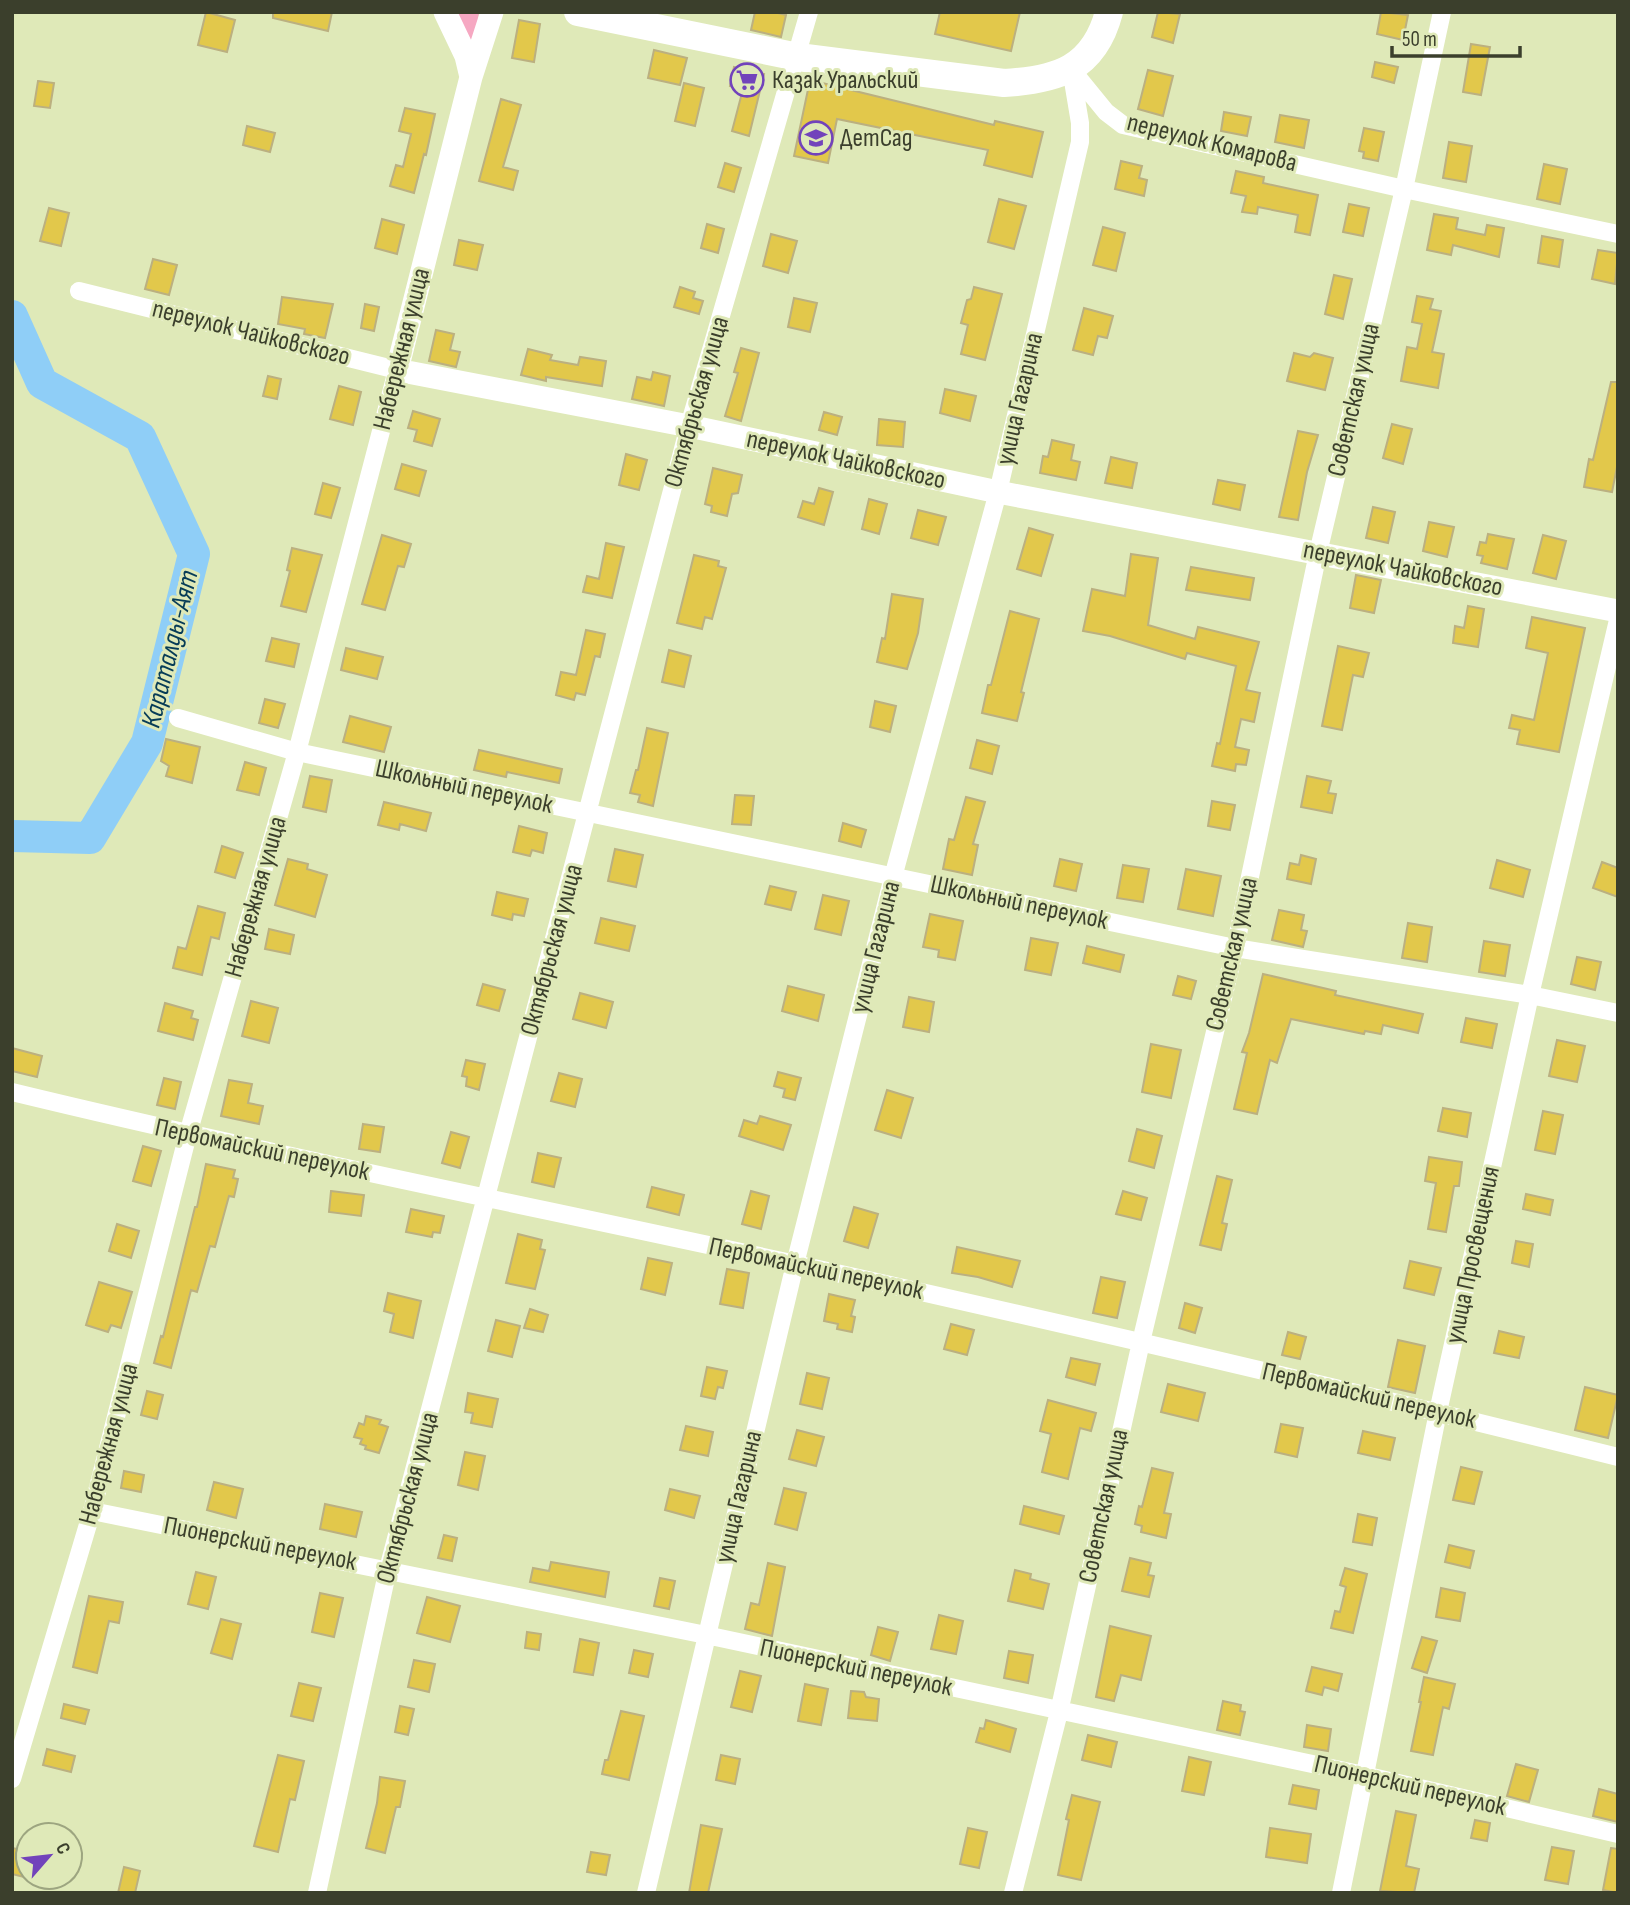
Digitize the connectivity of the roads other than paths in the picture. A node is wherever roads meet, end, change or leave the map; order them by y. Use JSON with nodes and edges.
{"nodes":[{"id":1,"x":445,"y":12,"type":"edge"},
{"id":2,"x":492,"y":12,"type":"edge"},
{"id":3,"x":578,"y":12,"type":"edge"},
{"id":4,"x":809,"y":12,"type":"edge"},
{"id":5,"x":1109,"y":12,"type":"edge"},
{"id":6,"x":1442,"y":12,"type":"edge"},
{"id":7,"x":798,"y":57,"type":"junction"},
{"id":8,"x":1072,"y":69,"type":"junction"},
{"id":9,"x":471,"y":77,"type":"junction"},
{"id":10,"x":1404,"y":189,"type":"junction"},
{"id":11,"x":1618,"y":234,"type":"edge"},
{"id":12,"x":79,"y":291,"type":"dead end"},
{"id":13,"x":397,"y":370,"type":"junction"},
{"id":14,"x":689,"y":426,"type":"junction"},
{"id":15,"x":998,"y":492,"type":"junction"},
{"id":16,"x":1318,"y":553,"type":"junction"},
{"id":17,"x":1618,"y":611,"type":"edge"},
{"id":18,"x":1618,"y":620,"type":"edge"},
{"id":19,"x":178,"y":718,"type":"dead end"},
{"id":20,"x":297,"y":752,"type":"junction"},
{"id":21,"x":587,"y":813,"type":"junction"},
{"id":22,"x":893,"y":877,"type":"junction"},
{"id":23,"x":1235,"y":948,"type":"junction"},
{"id":24,"x":1530,"y":995,"type":"junction"},
{"id":25,"x":1618,"y":1013,"type":"edge"},
{"id":26,"x":12,"y":1092,"type":"edge"},
{"id":27,"x":188,"y":1134,"type":"junction"},
{"id":28,"x":487,"y":1198,"type":"junction"},
{"id":29,"x":795,"y":1264,"type":"junction"},
{"id":30,"x":1141,"y":1342,"type":"junction"},
{"id":31,"x":1438,"y":1412,"type":"junction"},
{"id":32,"x":1618,"y":1457,"type":"edge"},
{"id":33,"x":92,"y":1511,"type":"junction"},
{"id":34,"x":388,"y":1570,"type":"junction"},
{"id":35,"x":706,"y":1635,"type":"junction"},
{"id":36,"x":1059,"y":1712,"type":"junction"},
{"id":37,"x":1364,"y":1775,"type":"junction"},
{"id":38,"x":12,"y":1780,"type":"edge"},
{"id":39,"x":1618,"y":1834,"type":"edge"},
{"id":40,"x":317,"y":1893,"type":"edge"},
{"id":41,"x":646,"y":1893,"type":"edge"},
{"id":42,"x":1013,"y":1893,"type":"edge"},
{"id":43,"x":1340,"y":1893,"type":"edge"}],
"edges":[{"from":1,"to":9,"type":"street"},
{"from":2,"to":9,"type":"street","name":"Набережная улица"},
{"from":3,"to":7,"type":"main road"},
{"from":4,"to":7,"type":"street","name":"Октябрьская улица"},
{"from":5,"to":8,"type":"main road"},
{"from":6,"to":10,"type":"street","name":"Советская улица"},
{"from":7,"to":8,"type":"main road"},
{"from":7,"to":14,"type":"street","name":"Октябрьская улица"},
{"from":8,"to":10,"type":"street","name":"переулок Комарова"},
{"from":8,"to":15,"type":"street","name":"улица Гагарина"},
{"from":9,"to":13,"type":"street","name":"Набережная улица"},
{"from":10,"to":11,"type":"street","name":"переулок Комарова"},
{"from":10,"to":16,"type":"street","name":"Советская улица"},
{"from":12,"to":13,"type":"street","name":"переулок Чайковского"},
{"from":13,"to":14,"type":"street","name":"переулок Чайковского"},
{"from":13,"to":20,"type":"street","name":"Набережная улица"},
{"from":14,"to":15,"type":"street","name":"переулок Чайковского"},
{"from":14,"to":21,"type":"street","name":"Октябрьская улица"},
{"from":15,"to":16,"type":"street","name":"переулок Чайковского"},
{"from":15,"to":22,"type":"street","name":"улица Гагарина"},
{"from":16,"to":17,"type":"street","name":"переулок Чайковского"},
{"from":16,"to":23,"type":"street","name":"Советская улица"},
{"from":18,"to":24,"type":"street","name":"улица Просвещения"},
{"from":19,"to":20,"type":"street","name":"Школьный переулок"},
{"from":20,"to":21,"type":"street","name":"Школьный переулок"},
{"from":20,"to":27,"type":"street","name":"Набережная улица"},
{"from":21,"to":22,"type":"street","name":"Школьный переулок"},
{"from":21,"to":28,"type":"street","name":"Октябрьская улица"},
{"from":22,"to":23,"type":"street","name":"Школьный переулок"},
{"from":22,"to":29,"type":"street","name":"улица Гагарина"},
{"from":23,"to":24,"type":"street","name":"Школьный переулок"},
{"from":23,"to":30,"type":"street","name":"Советская улица"},
{"from":24,"to":25,"type":"street","name":"Школьный переулок"},
{"from":24,"to":31,"type":"street","name":"улица Просвещения"},
{"from":26,"to":27,"type":"street","name":"Первомайский переулок"},
{"from":27,"to":28,"type":"street","name":"Первомайский переулок"},
{"from":27,"to":33,"type":"street","name":"Набережная улица"},
{"from":28,"to":29,"type":"street","name":"Первомайский переулок"},
{"from":28,"to":34,"type":"street","name":"Октябрьская улица"},
{"from":29,"to":30,"type":"street","name":"Первомайский переулок"},
{"from":29,"to":35,"type":"street","name":"улица Гагарина"},
{"from":30,"to":31,"type":"street","name":"Первомайский переулок"},
{"from":30,"to":36,"type":"street","name":"Советская улица"},
{"from":31,"to":32,"type":"street","name":"Первомайский переулок"},
{"from":31,"to":37,"type":"street","name":"улица Просвещения"},
{"from":33,"to":34,"type":"street","name":"Пионерский переулок"},
{"from":33,"to":38,"type":"street","name":"Набережная улица"},
{"from":34,"to":35,"type":"street","name":"Пионерский переулок"},
{"from":34,"to":40,"type":"street","name":"Октябрьская улица"},
{"from":35,"to":36,"type":"street","name":"Пионерский переулок"},
{"from":35,"to":41,"type":"street","name":"улица Гагарина"},
{"from":36,"to":37,"type":"street","name":"Пионерский переулок"},
{"from":36,"to":42,"type":"street","name":"Советская улица"},
{"from":37,"to":39,"type":"street","name":"Пионерский переулок"},
{"from":37,"to":43,"type":"street","name":"улица Просвещения"}]}
